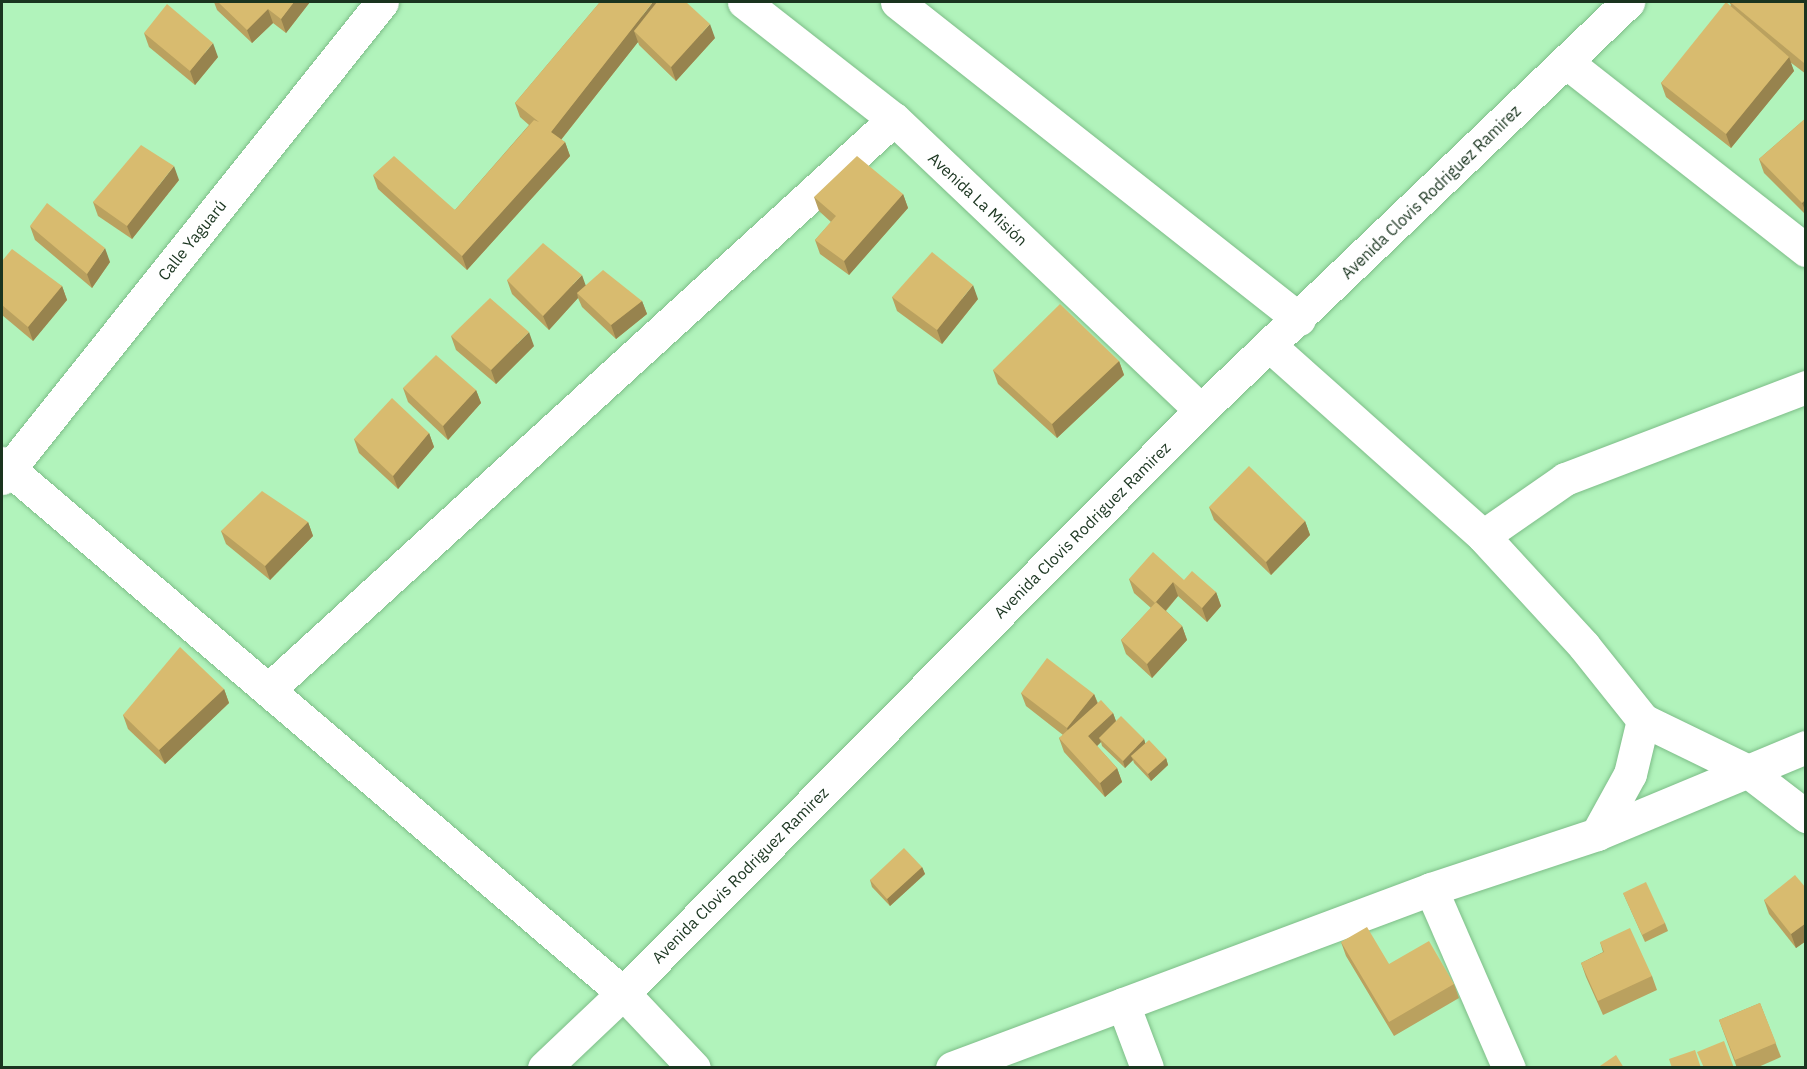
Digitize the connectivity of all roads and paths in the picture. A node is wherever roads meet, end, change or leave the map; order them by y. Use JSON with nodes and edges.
{"nodes":[{"id":1,"x":382,"y":2,"type":"edge"},
{"id":2,"x":744,"y":2,"type":"edge"},
{"id":3,"x":897,"y":2,"type":"edge"},
{"id":4,"x":1628,"y":2,"type":"edge"},
{"id":5,"x":1566,"y":62,"type":"junction"},
{"id":6,"x":894,"y":119,"type":"junction"},
{"id":7,"x":1806,"y":250,"type":"edge"},
{"id":8,"x":1299,"y":319,"type":"junction"},
{"id":9,"x":1270,"y":346,"type":"junction"},
{"id":10,"x":1806,"y":387,"type":"edge"},
{"id":11,"x":1201,"y":410,"type":"junction"},
{"id":12,"x":4,"y":470,"type":"edge"},
{"id":13,"x":1483,"y":536,"type":"junction"},
{"id":14,"x":268,"y":690,"type":"junction"},
{"id":15,"x":1643,"y":720,"type":"junction"},
{"id":16,"x":1806,"y":747,"type":"edge"},
{"id":17,"x":1746,"y":770,"type":"junction"},
{"id":18,"x":1806,"y":816,"type":"edge"},
{"id":19,"x":1597,"y":834,"type":"junction"},
{"id":20,"x":1431,"y":889,"type":"junction"},
{"id":21,"x":623,"y":993,"type":"junction"},
{"id":22,"x":1123,"y":1005,"type":"junction"},
{"id":23,"x":544,"y":1068,"type":"edge"},
{"id":24,"x":694,"y":1068,"type":"edge"},
{"id":25,"x":952,"y":1068,"type":"edge"},
{"id":26,"x":1147,"y":1068,"type":"edge"},
{"id":27,"x":1509,"y":1068,"type":"edge"}],
"edges":[{"from":1,"to":12,"type":"street","name":"Calle Yaguarú"},
{"from":2,"to":6,"type":"street","name":"Avenida La Misión"},
{"from":3,"to":8,"type":"street"},
{"from":4,"to":5,"type":"street","name":"Avenida Clovis Rodriguez Ramirez"},
{"from":5,"to":7,"type":"street"},
{"from":5,"to":8,"type":"street","name":"Avenida Clovis Rodriguez Ramirez"},
{"from":6,"to":11,"type":"street","name":"Avenida La Misión"},
{"from":6,"to":14,"type":"street"},
{"from":8,"to":9,"type":"street","name":"Avenida Clovis Rodriguez Ramirez"},
{"from":9,"to":11,"type":"street","name":"Avenida Clovis Rodriguez Ramirez"},
{"from":9,"to":13,"type":"street"},
{"from":10,"to":13,"type":"street"},
{"from":11,"to":21,"type":"street","name":"Avenida Clovis Rodriguez Ramirez"},
{"from":12,"to":14,"type":"street"},
{"from":13,"to":15,"type":"street"},
{"from":14,"to":21,"type":"street"},
{"from":15,"to":17,"type":"street"},
{"from":15,"to":19,"type":"street"},
{"from":16,"to":17,"type":"street"},
{"from":17,"to":18,"type":"street"},
{"from":17,"to":19,"type":"street"},
{"from":19,"to":20,"type":"street"},
{"from":20,"to":22,"type":"street"},
{"from":20,"to":27,"type":"street"},
{"from":21,"to":23,"type":"street","name":"Avenida Clovis Rodriguez Ramirez"},
{"from":21,"to":24,"type":"street"},
{"from":22,"to":25,"type":"street"},
{"from":22,"to":26,"type":"street"}]}
